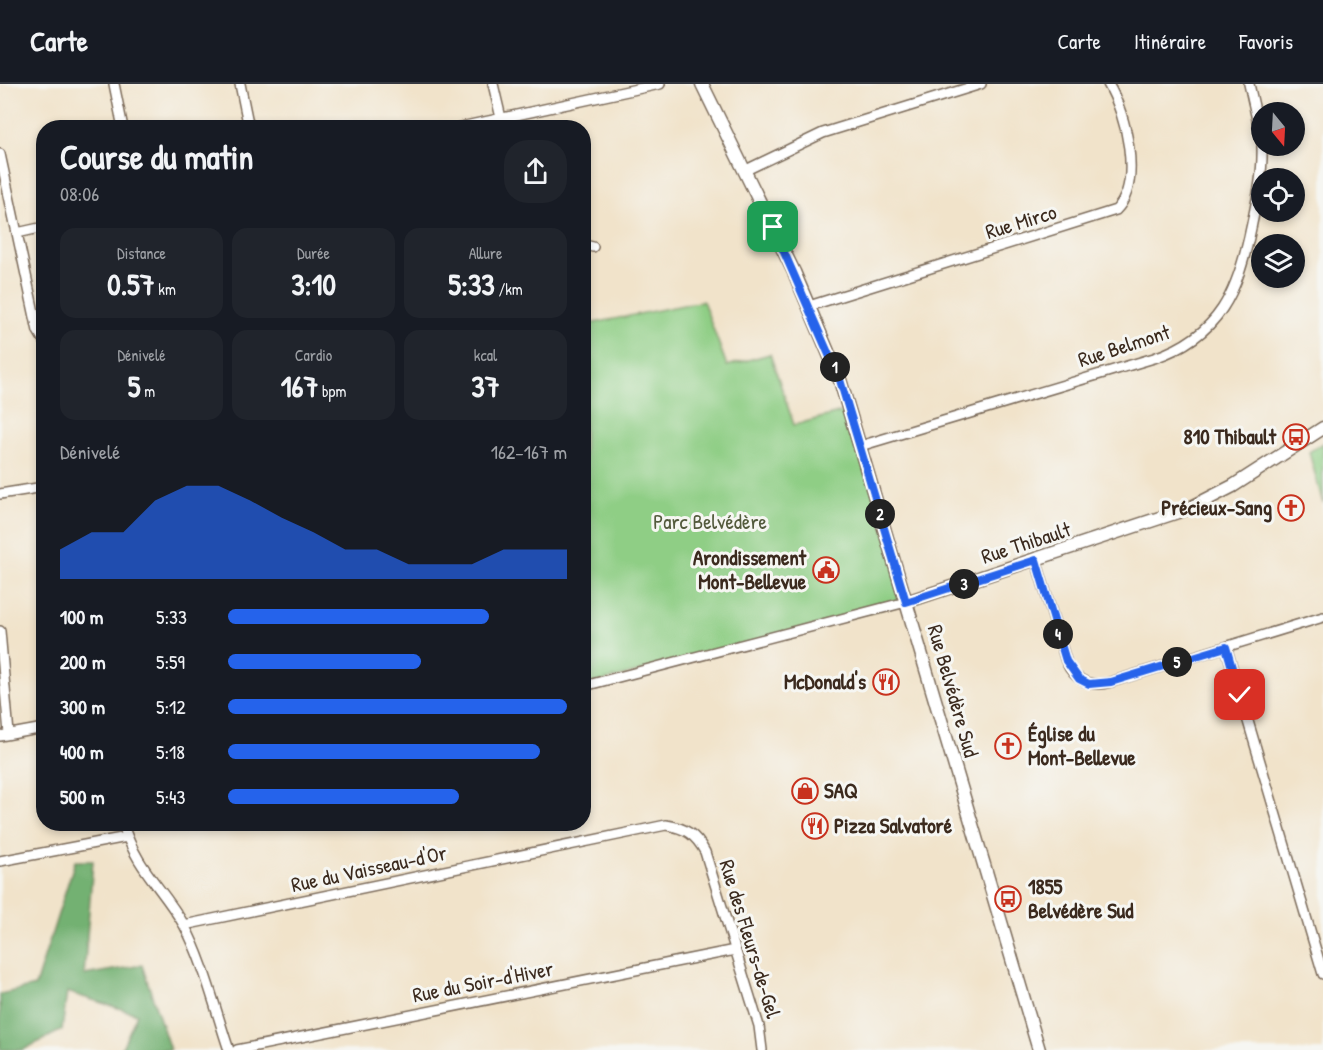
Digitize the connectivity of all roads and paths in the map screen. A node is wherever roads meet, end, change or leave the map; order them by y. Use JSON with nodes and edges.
{"nodes":[{"id":1,"x":114,"y":84,"type":"edge"},
{"id":2,"x":240,"y":84,"type":"edge"},
{"id":3,"x":493,"y":84,"type":"edge"},
{"id":4,"x":660,"y":84,"type":"edge"},
{"id":5,"x":702,"y":84,"type":"edge"},
{"id":6,"x":981,"y":84,"type":"edge"},
{"id":7,"x":1108,"y":84,"type":"edge"},
{"id":8,"x":1249,"y":84,"type":"edge"},
{"id":9,"x":1253,"y":102,"type":"edge"},
{"id":10,"x":501,"y":118,"type":"junction"},
{"id":11,"x":121,"y":120,"type":"edge"},
{"id":12,"x":247,"y":120,"type":"edge"},
{"id":13,"x":492,"y":120,"type":"edge"},
{"id":14,"x":0,"y":154,"type":"edge"},
{"id":15,"x":1261,"y":156,"type":"edge"},
{"id":16,"x":744,"y":171,"type":"junction"},
{"id":17,"x":36,"y":228,"type":"edge"},
{"id":18,"x":17,"y":232,"type":"junction"},
{"id":19,"x":809,"y":306,"type":"junction"},
{"id":20,"x":36,"y":322,"type":"edge"},
{"id":21,"x":1323,"y":428,"type":"edge"},
{"id":22,"x":860,"y":446,"type":"junction"},
{"id":23,"x":36,"y":488,"type":"edge"},
{"id":24,"x":0,"y":494,"type":"edge"},
{"id":25,"x":1036,"y":560,"type":"junction"},
{"id":26,"x":906,"y":602,"type":"junction"},
{"id":27,"x":1323,"y":617,"type":"edge"},
{"id":28,"x":0,"y":631,"type":"edge"},
{"id":29,"x":1226,"y":647,"type":"junction"},
{"id":30,"x":591,"y":684,"type":"edge"},
{"id":31,"x":36,"y":729,"type":"edge"},
{"id":32,"x":4,"y":735,"type":"edge"},
{"id":33,"x":125,"y":831,"type":"edge"},
{"id":34,"x":127,"y":837,"type":"junction"},
{"id":35,"x":698,"y":840,"type":"joint"},
{"id":36,"x":0,"y":861,"type":"edge"},
{"id":37,"x":184,"y":925,"type":"junction"},
{"id":38,"x":735,"y":950,"type":"junction"},
{"id":39,"x":1323,"y":974,"type":"edge"},
{"id":40,"x":229,"y":1050,"type":"edge"},
{"id":41,"x":237,"y":1050,"type":"edge"},
{"id":42,"x":762,"y":1050,"type":"edge"},
{"id":43,"x":1039,"y":1050,"type":"edge"}],
"edges":[{"from":1,"to":11,"type":"street"},
{"from":2,"to":12,"type":"street"},
{"from":3,"to":10,"type":"street"},
{"from":4,"to":10,"type":"street"},
{"from":5,"to":16,"type":"street","name":"Rue Belvédère Sud"},
{"from":6,"to":16,"type":"street"},
{"from":7,"to":19,"type":"street","name":"Rue Mirco"},
{"from":8,"to":9,"type":"street","name":"Rue Belmont"},
{"from":10,"to":13,"type":"street"},
{"from":14,"to":18,"type":"street"},
{"from":15,"to":22,"type":"street","name":"Rue Belmont"},
{"from":16,"to":19,"type":"street","name":"Rue Belvédère Sud"},
{"from":17,"to":18,"type":"street"},
{"from":18,"to":20,"type":"street"},
{"from":19,"to":22,"type":"street","name":"Rue Belvédère Sud"},
{"from":21,"to":25,"type":"street","name":"Rue Thibault"},
{"from":22,"to":26,"type":"street","name":"Rue Belvédère Sud"},
{"from":23,"to":24,"type":"street"},
{"from":25,"to":26,"type":"street","name":"Rue Thibault"},
{"from":25,"to":29,"type":"street"},
{"from":26,"to":30,"type":"street","name":"Rue Thibault"},
{"from":26,"to":43,"type":"street","name":"Rue Belvédère Sud"},
{"from":27,"to":29,"type":"street"},
{"from":28,"to":32,"type":"street"},
{"from":29,"to":39,"type":"street"},
{"from":31,"to":32,"type":"street"},
{"from":33,"to":34,"type":"street"},
{"from":34,"to":36,"type":"street"},
{"from":34,"to":37,"type":"street"},
{"from":35,"to":37,"type":"street","name":"Rue du Vaisseau-d'Or"},
{"from":35,"to":38,"type":"street","name":"Rue des Fleurs-de-Gel"},
{"from":37,"to":40,"type":"street"},
{"from":38,"to":41,"type":"street","name":"Rue du Soir-d'Hiver"},
{"from":38,"to":42,"type":"street","name":"Rue des Fleurs-de-Gel"}]}
